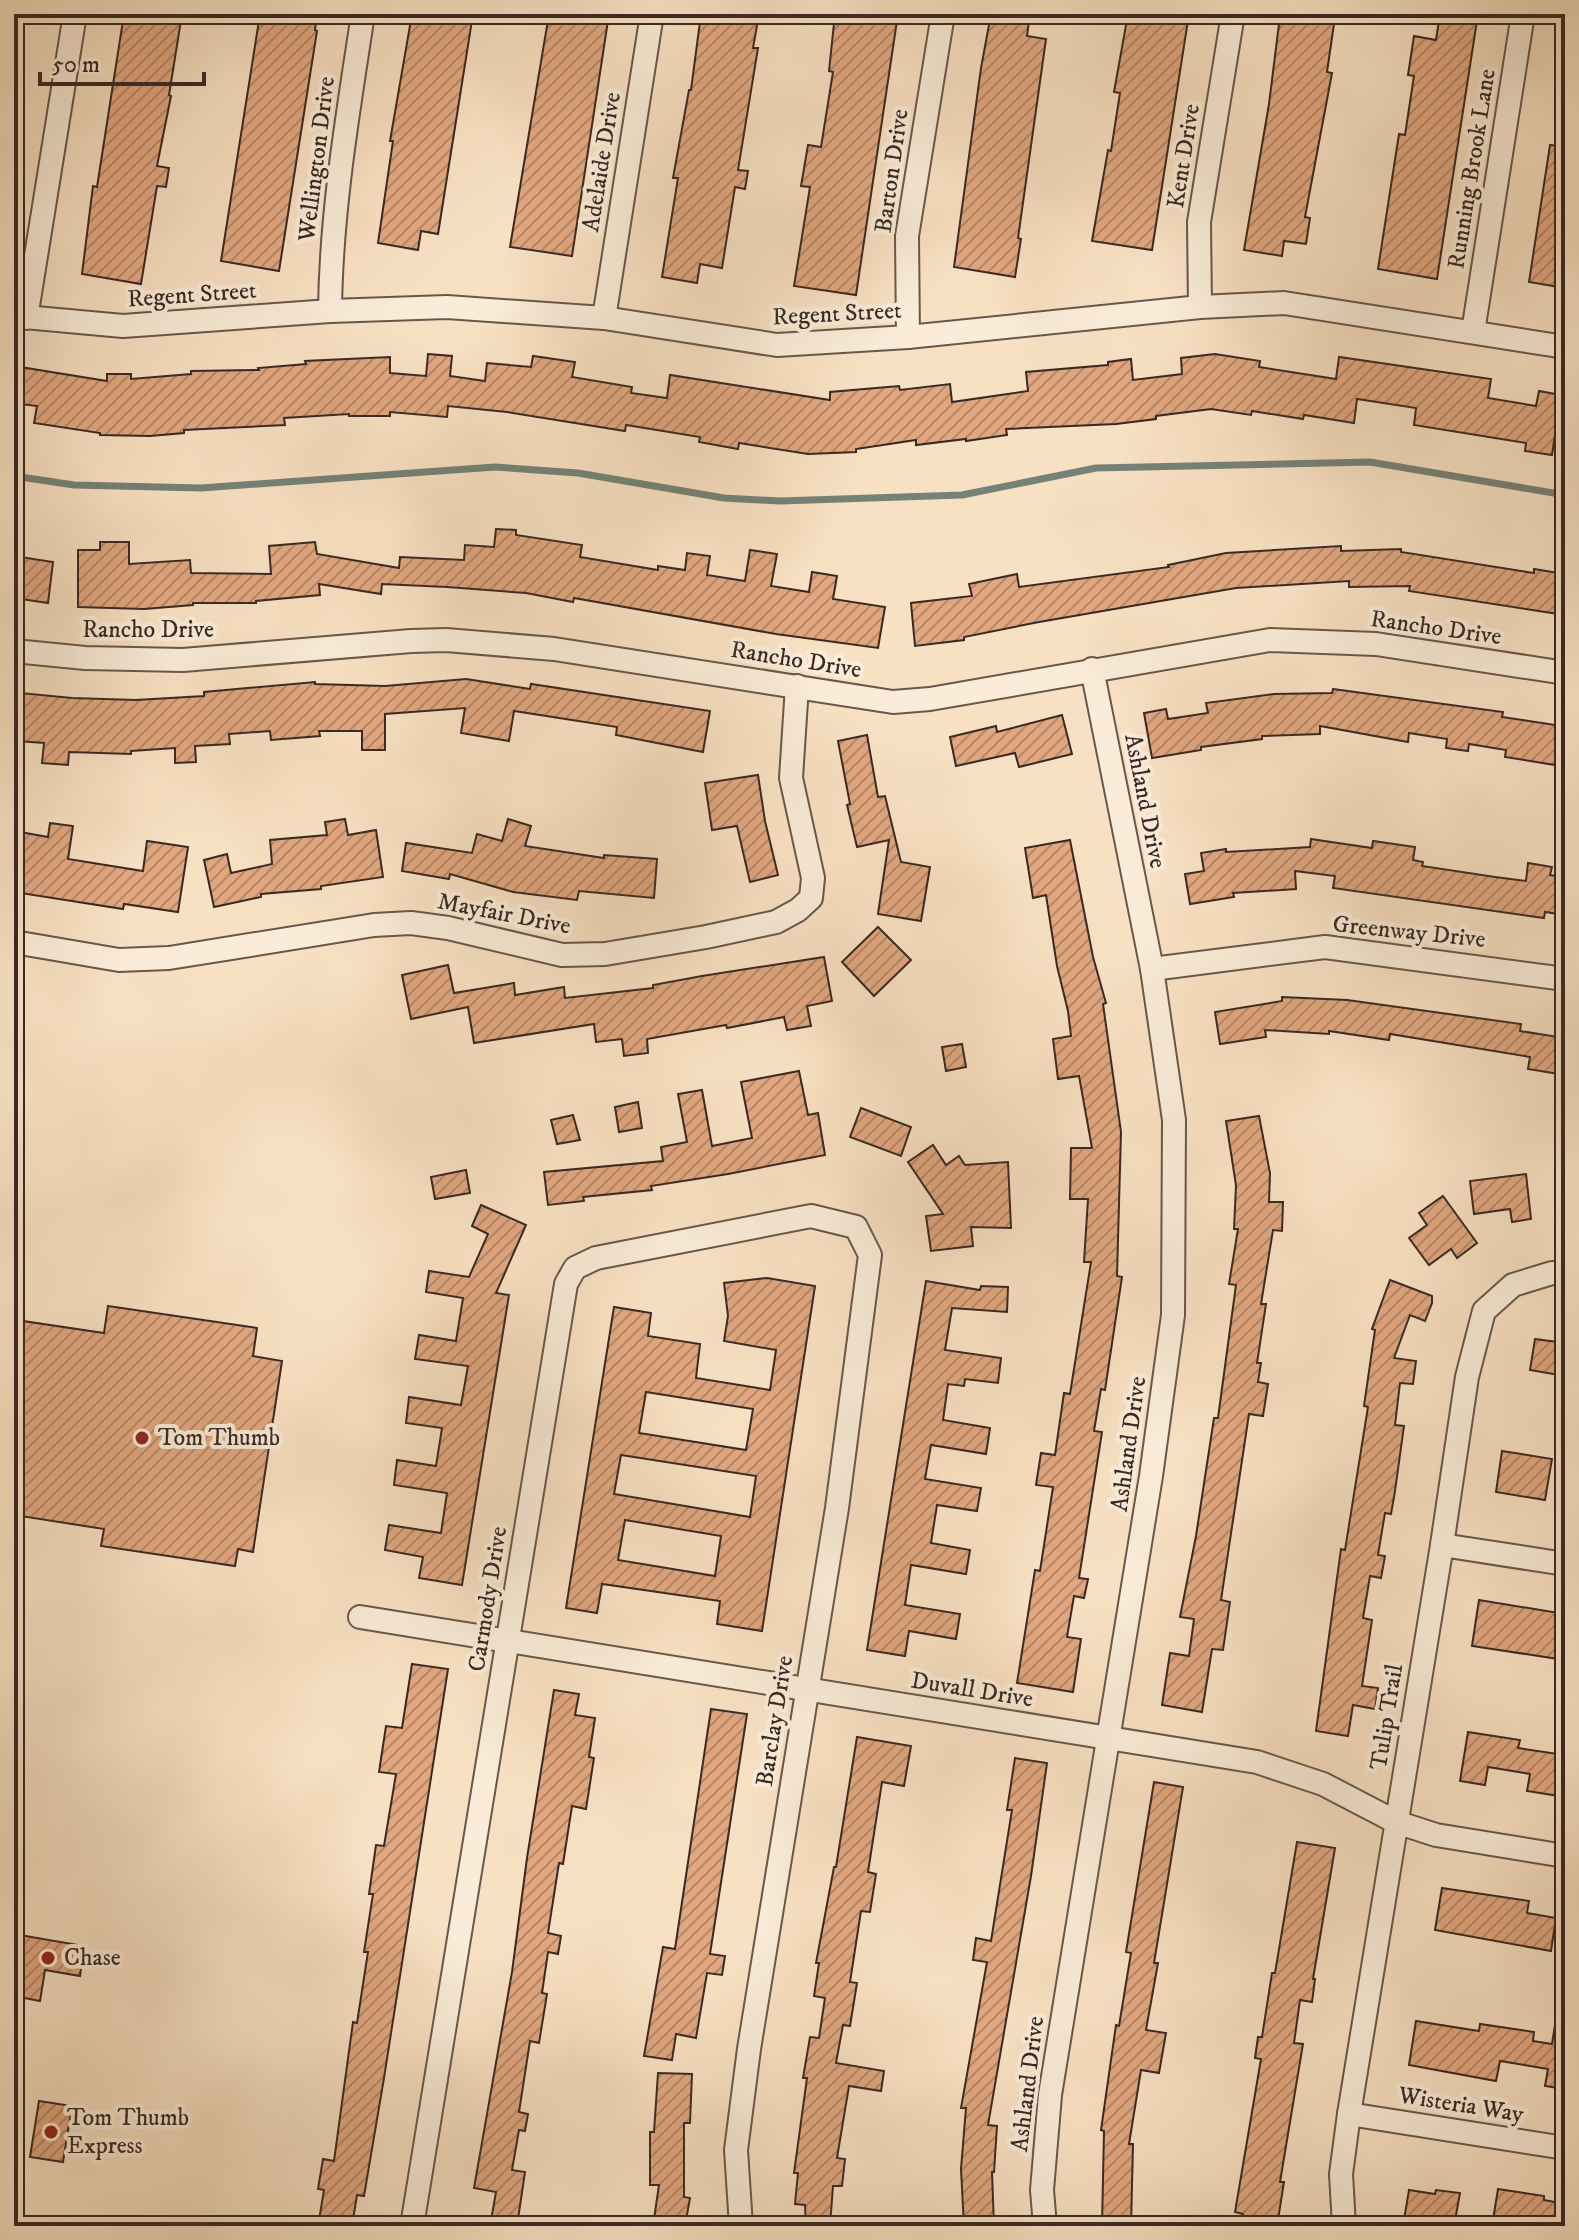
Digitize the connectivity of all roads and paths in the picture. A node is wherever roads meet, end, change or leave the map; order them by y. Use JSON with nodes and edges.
{"nodes":[{"id":1,"x":75,"y":14,"type":"edge"},
{"id":2,"x":363,"y":14,"type":"edge"},
{"id":3,"x":652,"y":14,"type":"edge"},
{"id":4,"x":943,"y":14,"type":"edge"},
{"id":5,"x":1233,"y":14,"type":"edge"},
{"id":6,"x":1523,"y":14,"type":"edge"},
{"id":7,"x":1200,"y":307,"type":"junction"},
{"id":8,"x":330,"y":311,"type":"junction"},
{"id":9,"x":20,"y":317,"type":"edge"},
{"id":10,"x":604,"y":318,"type":"junction"},
{"id":11,"x":1473,"y":332,"type":"junction"},
{"id":12,"x":908,"y":337,"type":"junction"},
{"id":13,"x":1565,"y":347,"type":"edge"},
{"id":14,"x":14,"y":651,"type":"edge"},
{"id":15,"x":1092,"y":669,"type":"junction"},
{"id":16,"x":1565,"y":673,"type":"edge"},
{"id":17,"x":797,"y":686,"type":"junction"},
{"id":18,"x":14,"y":942,"type":"edge"},
{"id":19,"x":1152,"y":969,"type":"junction"},
{"id":20,"x":1565,"y":979,"type":"edge"},
{"id":21,"x":856,"y":1227,"type":"joint"},
{"id":22,"x":1565,"y":1273,"type":"edge"},
{"id":23,"x":1442,"y":1545,"type":"junction"},
{"id":24,"x":1565,"y":1564,"type":"edge"},
{"id":25,"x":360,"y":1617,"type":"dead end"},
{"id":26,"x":507,"y":1643,"type":"junction"},
{"id":27,"x":806,"y":1690,"type":"junction"},
{"id":28,"x":1108,"y":1738,"type":"junction"},
{"id":29,"x":1396,"y":1822,"type":"junction"},
{"id":30,"x":1565,"y":1856,"type":"edge"},
{"id":31,"x":1349,"y":2114,"type":"junction"},
{"id":32,"x":1565,"y":2148,"type":"edge"},
{"id":33,"x":412,"y":2226,"type":"edge"},
{"id":34,"x":741,"y":2226,"type":"edge"},
{"id":35,"x":1045,"y":2226,"type":"edge"},
{"id":36,"x":1344,"y":2226,"type":"edge"}],
"edges":[{"from":1,"to":9,"type":"street"},
{"from":2,"to":8,"type":"street","name":"Wellington Drive"},
{"from":3,"to":10,"type":"street","name":"Adelaide Drive"},
{"from":4,"to":12,"type":"street","name":"Barton Drive"},
{"from":5,"to":7,"type":"street","name":"Kent Drive"},
{"from":6,"to":11,"type":"street","name":"Running Brook Lane"},
{"from":7,"to":11,"type":"street","name":"Regent Street"},
{"from":7,"to":12,"type":"street","name":"Regent Street"},
{"from":8,"to":9,"type":"street","name":"Regent Street"},
{"from":8,"to":10,"type":"street","name":"Regent Street"},
{"from":10,"to":12,"type":"street","name":"Regent Street"},
{"from":11,"to":13,"type":"street","name":"Regent Street"},
{"from":14,"to":17,"type":"street","name":"Rancho Drive"},
{"from":15,"to":16,"type":"street","name":"Rancho Drive"},
{"from":15,"to":17,"type":"street","name":"Rancho Drive"},
{"from":15,"to":19,"type":"street","name":"Ashland Drive"},
{"from":17,"to":18,"type":"street","name":"Mayfair Drive"},
{"from":19,"to":20,"type":"street","name":"Greenway Drive"},
{"from":19,"to":28,"type":"street","name":"Ashland Drive"},
{"from":21,"to":26,"type":"street","name":"Carmody Drive"},
{"from":21,"to":27,"type":"street","name":"Barclay Drive"},
{"from":22,"to":23,"type":"street","name":"Tulip Trail"},
{"from":23,"to":24,"type":"street"},
{"from":23,"to":29,"type":"street","name":"Tulip Trail"},
{"from":25,"to":26,"type":"street","name":"Duvall Drive"},
{"from":26,"to":27,"type":"street","name":"Duvall Drive"},
{"from":26,"to":33,"type":"street","name":"Carmody Drive"},
{"from":27,"to":28,"type":"street","name":"Duvall Drive"},
{"from":27,"to":34,"type":"street","name":"Barclay Drive"},
{"from":28,"to":29,"type":"street","name":"Duvall Drive"},
{"from":28,"to":35,"type":"street","name":"Ashland Drive"},
{"from":29,"to":30,"type":"street","name":"Duvall Drive"},
{"from":29,"to":31,"type":"street","name":"Tulip Trail"},
{"from":31,"to":32,"type":"street","name":"Wisteria Way"},
{"from":31,"to":36,"type":"street","name":"Tulip Trail"}]}
